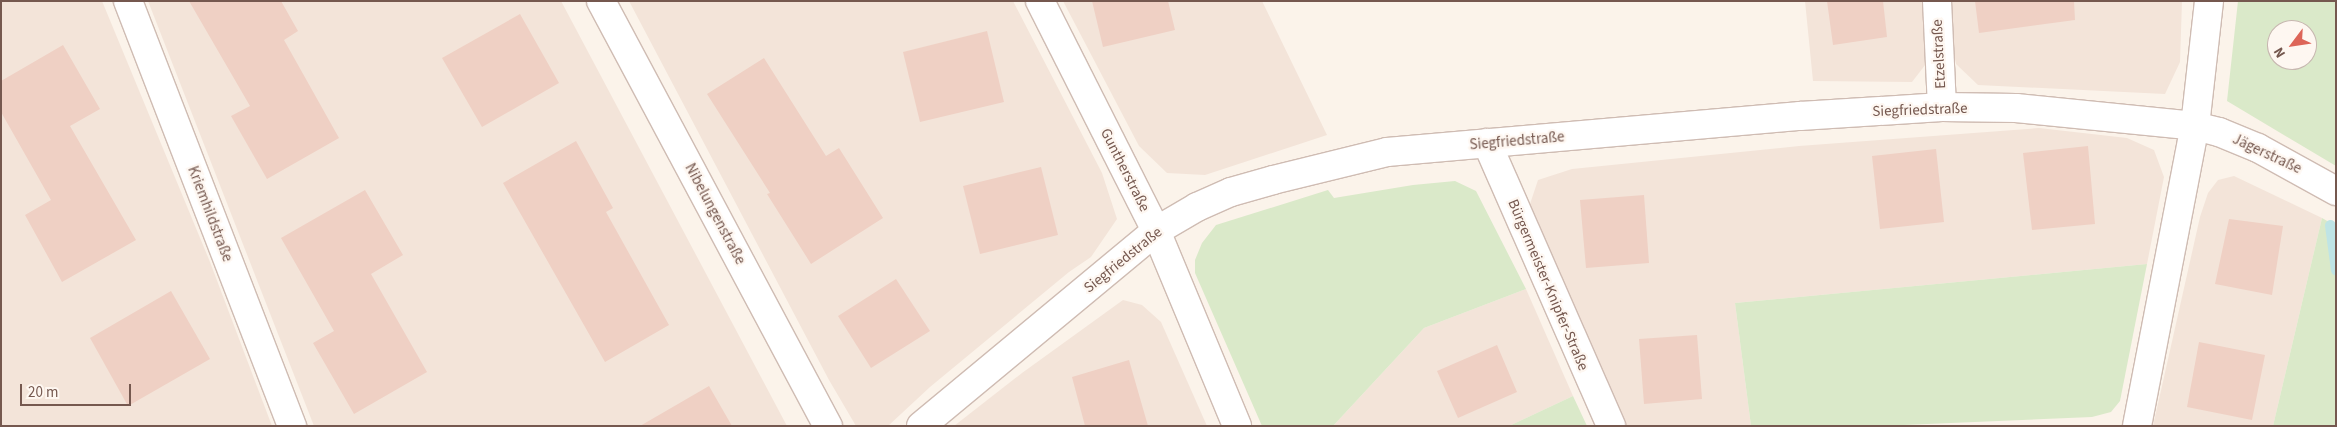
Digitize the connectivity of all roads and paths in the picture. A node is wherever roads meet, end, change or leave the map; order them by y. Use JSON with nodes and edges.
{"nodes":[{"id":1,"x":128,"y":1,"type":"edge"},
{"id":2,"x":601,"y":1,"type":"edge"},
{"id":3,"x":1040,"y":1,"type":"edge"},
{"id":4,"x":1937,"y":1,"type":"edge"},
{"id":5,"x":2210,"y":1,"type":"edge"},
{"id":6,"x":1942,"y":107,"type":"junction"},
{"id":7,"x":2195,"y":126,"type":"junction"},
{"id":8,"x":1487,"y":143,"type":"junction"},
{"id":9,"x":2336,"y":191,"type":"edge"},
{"id":10,"x":1156,"y":231,"type":"junction"},
{"id":11,"x":292,"y":426,"type":"edge"},
{"id":12,"x":828,"y":426,"type":"edge"},
{"id":13,"x":921,"y":426,"type":"edge"},
{"id":14,"x":1237,"y":426,"type":"edge"},
{"id":15,"x":1611,"y":426,"type":"edge"},
{"id":16,"x":2137,"y":426,"type":"edge"}],
"edges":[{"from":1,"to":11,"type":"street","name":"Kriemhildstraße"},
{"from":2,"to":12,"type":"street","name":"Nibelungenstraße"},
{"from":3,"to":10,"type":"street","name":"Guntherstraße"},
{"from":4,"to":6,"type":"street","name":"Etzelstraße"},
{"from":5,"to":7,"type":"street"},
{"from":6,"to":7,"type":"street","name":"Siegfriedstraße"},
{"from":6,"to":8,"type":"street","name":"Siegfriedstraße"},
{"from":7,"to":9,"type":"street","name":"Jägerstraße"},
{"from":7,"to":16,"type":"street"},
{"from":8,"to":10,"type":"street","name":"Siegfriedstraße"},
{"from":8,"to":15,"type":"street","name":"Bürgermeister-Knipfer-Straße"},
{"from":10,"to":13,"type":"street","name":"Siegfriedstraße"},
{"from":10,"to":14,"type":"street","name":"Guntherstraße"}]}
